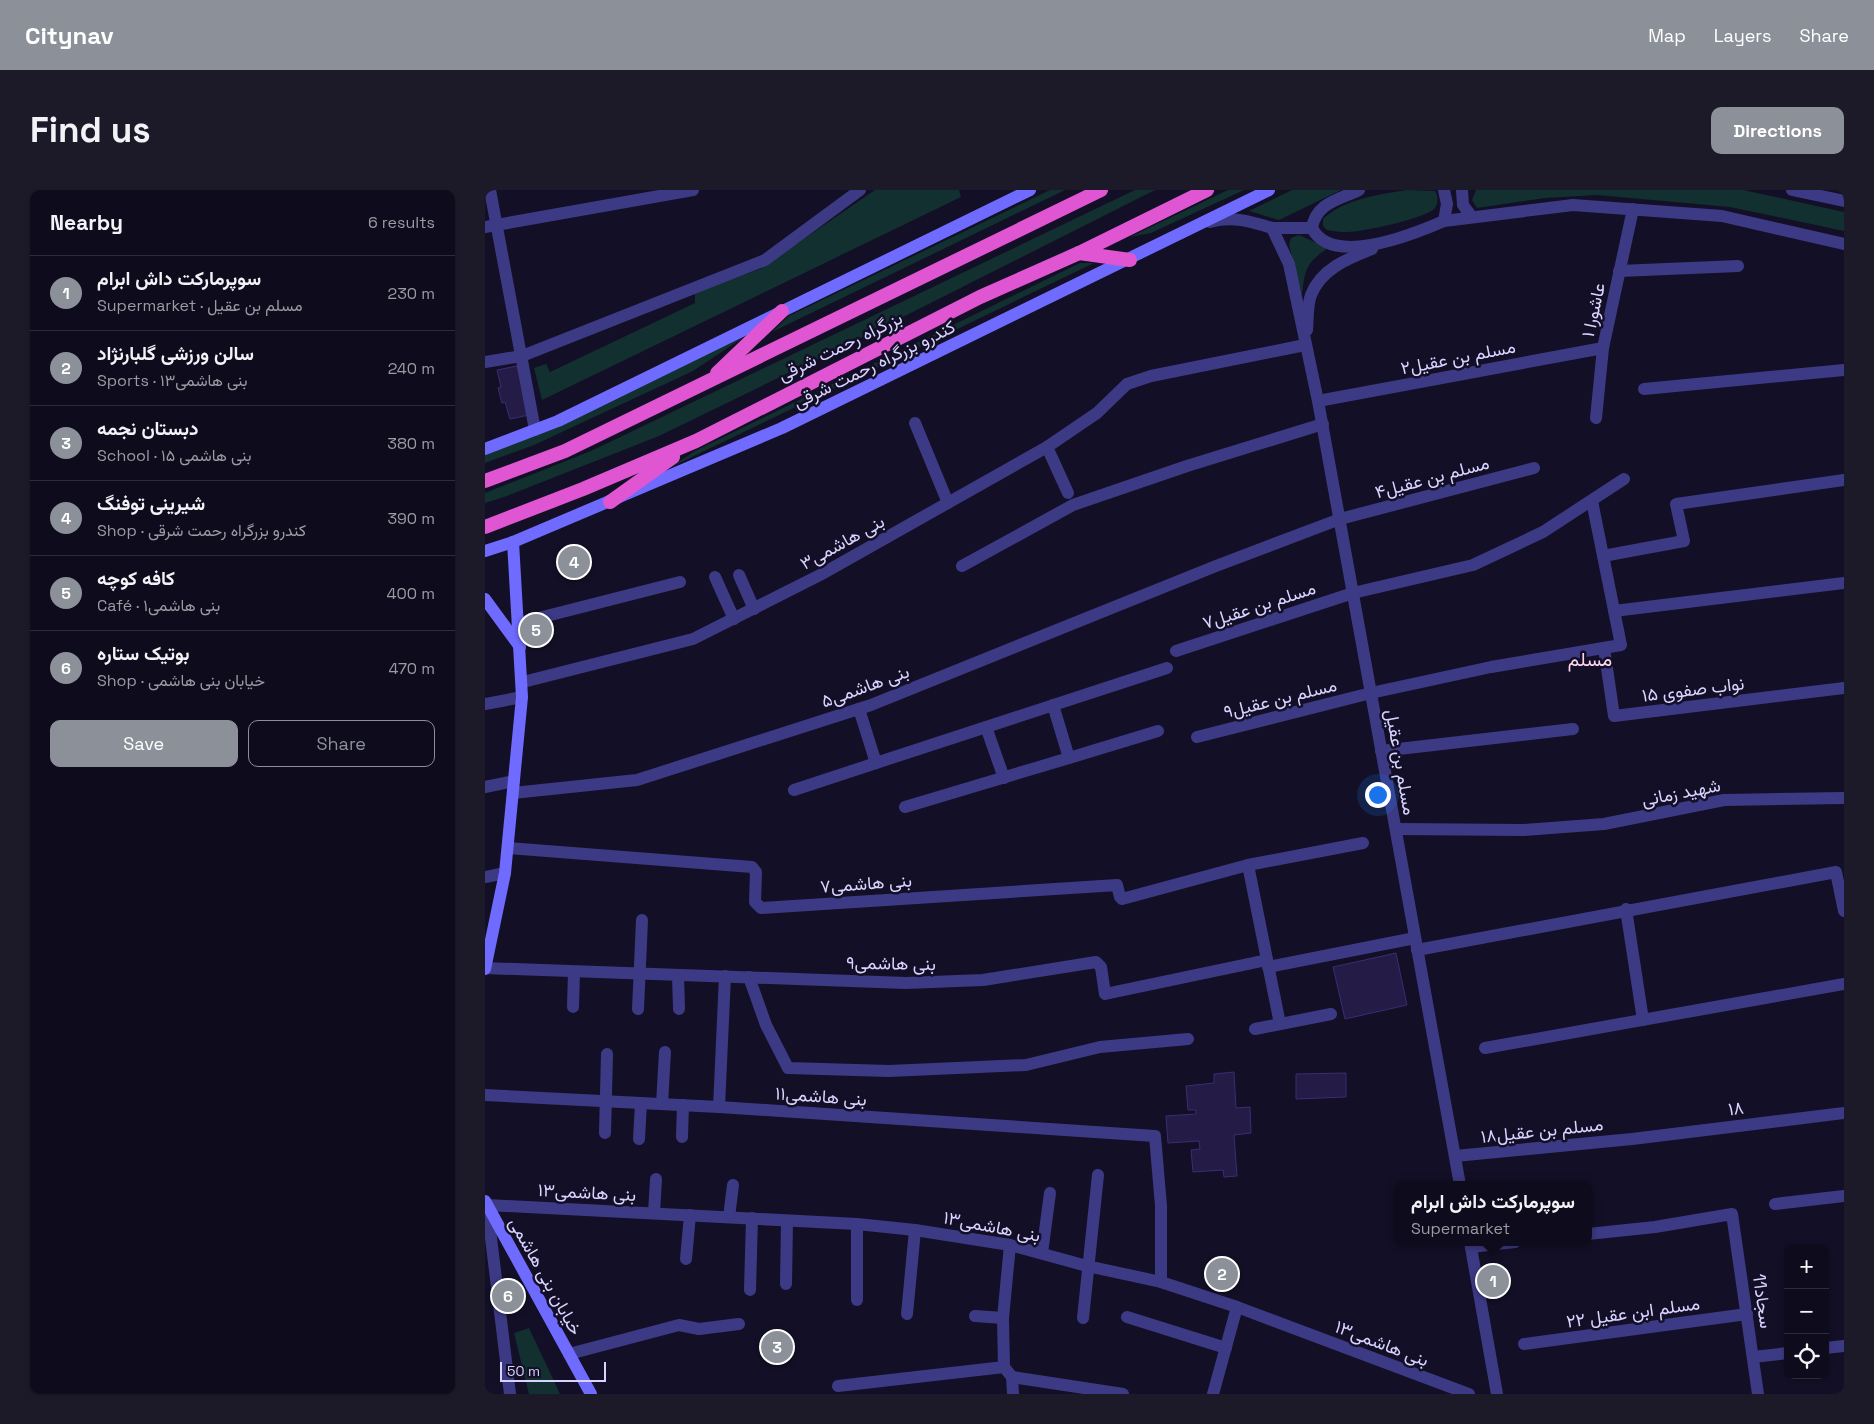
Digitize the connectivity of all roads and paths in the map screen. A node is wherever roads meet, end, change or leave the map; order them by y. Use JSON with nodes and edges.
{"nodes":[{"id":1,"x":490,"y":190,"type":"edge"},
{"id":2,"x":693,"y":190,"type":"edge"},
{"id":3,"x":860,"y":190,"type":"edge"},
{"id":4,"x":1030,"y":190,"type":"edge"},
{"id":5,"x":1101,"y":190,"type":"edge"},
{"id":6,"x":1207,"y":190,"type":"edge"},
{"id":7,"x":1269,"y":190,"type":"edge"},
{"id":8,"x":1359,"y":190,"type":"edge"},
{"id":9,"x":1444,"y":190,"type":"edge"},
{"id":10,"x":1462,"y":190,"type":"edge"},
{"id":11,"x":1792,"y":190,"type":"edge"},
{"id":12,"x":1809,"y":192,"type":"edge"},
{"id":13,"x":1018,"y":193,"type":"edge"},
{"id":14,"x":1844,"y":202,"type":"edge"},
{"id":15,"x":1633,"y":209,"type":"junction"},
{"id":16,"x":1472,"y":217,"type":"junction"},
{"id":17,"x":1443,"y":221,"type":"junction"},
{"id":18,"x":1197,"y":225,"type":"junction"},
{"id":19,"x":491,"y":226,"type":"edge"},
{"id":20,"x":1271,"y":228,"type":"junction"},
{"id":21,"x":1312,"y":228,"type":"junction"},
{"id":22,"x":1391,"y":240,"type":"junction"},
{"id":23,"x":1844,"y":244,"type":"edge"},
{"id":24,"x":1079,"y":253,"type":"junction"},
{"id":25,"x":1130,"y":260,"type":"junction"},
{"id":26,"x":1738,"y":266,"type":"dead end"},
{"id":27,"x":1619,"y":271,"type":"junction"},
{"id":28,"x":781,"y":311,"type":"junction"},
{"id":29,"x":1305,"y":345,"type":"junction"},
{"id":30,"x":1603,"y":348,"type":"junction"},
{"id":31,"x":522,"y":356,"type":"junction"},
{"id":32,"x":485,"y":362,"type":"edge"},
{"id":33,"x":1844,"y":370,"type":"edge"},
{"id":34,"x":708,"y":382,"type":"junction"},
{"id":35,"x":1644,"y":389,"type":"dead end"},
{"id":36,"x":1319,"y":401,"type":"junction"},
{"id":37,"x":1596,"y":418,"type":"dead end"},
{"id":38,"x":915,"y":423,"type":"dead end"},
{"id":39,"x":1323,"y":424,"type":"junction"},
{"id":40,"x":535,"y":430,"type":"junction"},
{"id":41,"x":696,"y":441,"type":"junction"},
{"id":42,"x":1047,"y":447,"type":"junction"},
{"id":43,"x":485,"y":449,"type":"edge"},
{"id":44,"x":1534,"y":468,"type":"dead end"},
{"id":45,"x":1624,"y":479,"type":"dead end"},
{"id":46,"x":1844,"y":480,"type":"edge"},
{"id":47,"x":485,"y":481,"type":"edge"},
{"id":48,"x":1068,"y":493,"type":"dead end"},
{"id":49,"x":1592,"y":501,"type":"junction"},
{"id":50,"x":610,"y":502,"type":"junction"},
{"id":51,"x":948,"y":503,"type":"junction"},
{"id":52,"x":1340,"y":519,"type":"junction"},
{"id":53,"x":485,"y":527,"type":"edge"},
{"id":54,"x":513,"y":542,"type":"junction"},
{"id":55,"x":485,"y":551,"type":"edge"},
{"id":56,"x":1603,"y":556,"type":"junction"},
{"id":57,"x":963,"y":566,"type":"dead end"},
{"id":58,"x":1216,"y":566,"type":"joint"},
{"id":59,"x":739,"y":575,"type":"dead end"},
{"id":60,"x":715,"y":576,"type":"dead end"},
{"id":61,"x":680,"y":582,"type":"dead end"},
{"id":62,"x":1844,"y":583,"type":"edge"},
{"id":63,"x":1353,"y":593,"type":"junction"},
{"id":64,"x":485,"y":599,"type":"edge"},
{"id":65,"x":754,"y":609,"type":"junction"},
{"id":66,"x":1614,"y":611,"type":"junction"},
{"id":67,"x":733,"y":619,"type":"junction"},
{"id":68,"x":519,"y":623,"type":"junction"},
{"id":69,"x":520,"y":647,"type":"junction"},
{"id":70,"x":1604,"y":648,"type":"junction"},
{"id":71,"x":1176,"y":651,"type":"dead end"},
{"id":72,"x":1167,"y":668,"type":"dead end"},
{"id":73,"x":523,"y":682,"type":"junction"},
{"id":74,"x":1844,"y":688,"type":"edge"},
{"id":75,"x":1371,"y":694,"type":"junction"},
{"id":76,"x":523,"y":697,"type":"junction"},
{"id":77,"x":485,"y":704,"type":"edge"},
{"id":78,"x":1053,"y":705,"type":"junction"},
{"id":79,"x":859,"y":709,"type":"junction"},
{"id":80,"x":986,"y":727,"type":"junction"},
{"id":81,"x":1573,"y":729,"type":"dead end"},
{"id":82,"x":1158,"y":731,"type":"dead end"},
{"id":83,"x":1197,"y":737,"type":"dead end"},
{"id":84,"x":1381,"y":751,"type":"junction"},
{"id":85,"x":1069,"y":758,"type":"junction"},
{"id":86,"x":876,"y":763,"type":"junction"},
{"id":87,"x":1004,"y":778,"type":"junction"},
{"id":88,"x":485,"y":787,"type":"edge"},
{"id":89,"x":514,"y":787,"type":"junction"},
{"id":90,"x":794,"y":790,"type":"dead end"},
{"id":91,"x":1844,"y":798,"type":"edge"},
{"id":92,"x":905,"y":807,"type":"dead end"},
{"id":93,"x":1395,"y":829,"type":"junction"},
{"id":94,"x":1363,"y":843,"type":"dead end"},
{"id":95,"x":508,"y":848,"type":"junction"},
{"id":96,"x":1248,"y":865,"type":"junction"},
{"id":97,"x":505,"y":873,"type":"junction"},
{"id":98,"x":485,"y":877,"type":"edge"},
{"id":99,"x":1842,"y":894,"type":"edge"},
{"id":100,"x":1626,"y":909,"type":"junction"},
{"id":101,"x":1844,"y":911,"type":"edge"},
{"id":102,"x":642,"y":920,"type":"dead end"},
{"id":103,"x":1416,"y":944,"type":"junction"},
{"id":104,"x":1268,"y":963,"type":"junction"},
{"id":105,"x":485,"y":969,"type":"edge"},
{"id":106,"x":574,"y":972,"type":"junction"},
{"id":107,"x":639,"y":974,"type":"junction"},
{"id":108,"x":678,"y":975,"type":"junction"},
{"id":109,"x":725,"y":976,"type":"junction"},
{"id":110,"x":749,"y":977,"type":"junction"},
{"id":111,"x":1844,"y":984,"type":"edge"},
{"id":112,"x":573,"y":1007,"type":"dead end"},
{"id":113,"x":638,"y":1009,"type":"dead end"},
{"id":114,"x":679,"y":1009,"type":"dead end"},
{"id":115,"x":1331,"y":1014,"type":"dead end"},
{"id":116,"x":1643,"y":1020,"type":"junction"},
{"id":117,"x":1280,"y":1024,"type":"junction"},
{"id":118,"x":1255,"y":1029,"type":"dead end"},
{"id":119,"x":1188,"y":1039,"type":"dead end"},
{"id":120,"x":1485,"y":1048,"type":"dead end"},
{"id":121,"x":665,"y":1052,"type":"dead end"},
{"id":122,"x":607,"y":1054,"type":"dead end"},
{"id":123,"x":485,"y":1095,"type":"edge"},
{"id":124,"x":606,"y":1101,"type":"junction"},
{"id":125,"x":641,"y":1103,"type":"junction"},
{"id":126,"x":662,"y":1104,"type":"junction"},
{"id":127,"x":683,"y":1105,"type":"junction"},
{"id":128,"x":719,"y":1107,"type":"junction"},
{"id":129,"x":1844,"y":1113,"type":"edge"},
{"id":130,"x":605,"y":1133,"type":"dead end"},
{"id":131,"x":682,"y":1137,"type":"dead end"},
{"id":132,"x":639,"y":1138,"type":"dead end"},
{"id":133,"x":1632,"y":1139,"type":"joint"},
{"id":134,"x":1455,"y":1156,"type":"junction"},
{"id":135,"x":1098,"y":1174,"type":"dead end"},
{"id":136,"x":657,"y":1180,"type":"dead end"},
{"id":137,"x":1459,"y":1181,"type":"edge"},
{"id":138,"x":733,"y":1184,"type":"dead end"},
{"id":139,"x":1050,"y":1193,"type":"dead end"},
{"id":140,"x":1844,"y":1196,"type":"edge"},
{"id":141,"x":486,"y":1203,"type":"edge"},
{"id":142,"x":1775,"y":1204,"type":"dead end"},
{"id":143,"x":654,"y":1213,"type":"junction"},
{"id":144,"x":690,"y":1215,"type":"junction"},
{"id":145,"x":729,"y":1217,"type":"junction"},
{"id":146,"x":752,"y":1218,"type":"junction"},
{"id":147,"x":787,"y":1221,"type":"junction"},
{"id":148,"x":857,"y":1224,"type":"junction"},
{"id":149,"x":915,"y":1230,"type":"junction"},
{"id":150,"x":1592,"y":1234,"type":"edge"},
{"id":151,"x":1010,"y":1245,"type":"junction"},
{"id":152,"x":1471,"y":1246,"type":"edge"},
{"id":153,"x":1042,"y":1254,"type":"junction"},
{"id":154,"x":686,"y":1259,"type":"dead end"},
{"id":155,"x":1087,"y":1266,"type":"junction"},
{"id":156,"x":490,"y":1269,"type":"edge"},
{"id":157,"x":1161,"y":1282,"type":"junction"},
{"id":158,"x":786,"y":1284,"type":"dead end"},
{"id":159,"x":750,"y":1290,"type":"dead end"},
{"id":160,"x":857,"y":1300,"type":"dead end"},
{"id":161,"x":1237,"y":1306,"type":"junction"},
{"id":162,"x":907,"y":1314,"type":"dead end"},
{"id":163,"x":1747,"y":1314,"type":"junction"},
{"id":164,"x":975,"y":1316,"type":"dead end"},
{"id":165,"x":1127,"y":1317,"type":"dead end"},
{"id":166,"x":1003,"y":1318,"type":"junction"},
{"id":167,"x":1083,"y":1318,"type":"dead end"},
{"id":168,"x":739,"y":1324,"type":"dead end"},
{"id":169,"x":1524,"y":1344,"type":"dead end"},
{"id":170,"x":1844,"y":1346,"type":"edge"},
{"id":171,"x":1225,"y":1348,"type":"junction"},
{"id":172,"x":1829,"y":1348,"type":"edge"},
{"id":173,"x":1784,"y":1353,"type":"edge"},
{"id":174,"x":569,"y":1354,"type":"junction"},
{"id":175,"x":1753,"y":1357,"type":"junction"},
{"id":176,"x":1008,"y":1372,"type":"junction"},
{"id":177,"x":838,"y":1386,"type":"dead end"},
{"id":178,"x":508,"y":1394,"type":"edge"},
{"id":179,"x":591,"y":1394,"type":"edge"},
{"id":180,"x":1013,"y":1394,"type":"edge"},
{"id":181,"x":1123,"y":1394,"type":"edge"},
{"id":182,"x":1213,"y":1394,"type":"edge"},
{"id":183,"x":1469,"y":1394,"type":"edge"},
{"id":184,"x":1497,"y":1394,"type":"edge"},
{"id":185,"x":1758,"y":1394,"type":"edge"}],
"edges":[{"from":1,"to":19,"type":"street"},
{"from":2,"to":19,"type":"street"},
{"from":3,"to":31,"type":"street"},
{"from":4,"to":13,"type":"main road"},
{"from":5,"to":34,"type":"highway","name":"بزرگراه رحمت شرقی"},
{"from":6,"to":24,"type":"highway","name":"بزرگراه رحمت شرقی"},
{"from":7,"to":18,"type":"main road","name":"کندرو بزرگراه رحمت شرقی"},
{"from":8,"to":21,"type":"street"},
{"from":9,"to":17,"type":"street"},
{"from":10,"to":16,"type":"street"},
{"from":11,"to":12,"type":"street"},
{"from":12,"to":14,"type":"street"},
{"from":13,"to":28,"type":"main road"},
{"from":15,"to":16,"type":"street"},
{"from":15,"to":23,"type":"street"},
{"from":15,"to":27,"type":"street","name":"عاشورا ۱"},
{"from":16,"to":17,"type":"street"},
{"from":17,"to":22,"type":"street"},
{"from":18,"to":20,"type":"street"},
{"from":18,"to":25,"type":"main road","name":"کندرو بزرگراه رحمت شرقی"},
{"from":19,"to":31,"type":"street"},
{"from":20,"to":21,"type":"street"},
{"from":20,"to":29,"type":"street","name":"مسلم بن عقیل"},
{"from":21,"to":22,"type":"street"},
{"from":22,"to":29,"type":"street"},
{"from":24,"to":25,"type":"highway"},
{"from":24,"to":41,"type":"highway","name":"بزرگراه رحمت شرقی"},
{"from":25,"to":50,"type":"main road","name":"کندرو بزرگراه رحمت شرقی"},
{"from":26,"to":27,"type":"street"},
{"from":27,"to":30,"type":"street","name":"عاشورا ۱"},
{"from":28,"to":34,"type":"highway"},
{"from":28,"to":40,"type":"main road"},
{"from":29,"to":36,"type":"street","name":"مسلم بن عقیل"},
{"from":29,"to":42,"type":"street","name":"بنی هاشمی۳"},
{"from":30,"to":36,"type":"street","name":"مسلم بن عقیل۲"},
{"from":30,"to":37,"type":"street","name":"عاشورا ۱"},
{"from":31,"to":32,"type":"street"},
{"from":31,"to":40,"type":"street"},
{"from":33,"to":35,"type":"street"},
{"from":34,"to":47,"type":"highway","name":"بزرگراه رحمت شرقی"},
{"from":36,"to":39,"type":"street","name":"مسلم بن عقیل"},
{"from":38,"to":51,"type":"street"},
{"from":39,"to":52,"type":"street","name":"مسلم بن عقیل"},
{"from":39,"to":57,"type":"street"},
{"from":40,"to":43,"type":"main road"},
{"from":41,"to":50,"type":"highway"},
{"from":41,"to":53,"type":"highway","name":"بزرگراه رحمت شرقی"},
{"from":42,"to":48,"type":"street"},
{"from":42,"to":51,"type":"street","name":"بنی هاشمی۳"},
{"from":44,"to":52,"type":"street","name":"مسلم بن عقیل۴"},
{"from":45,"to":49,"type":"street","name":"مسلم بن عقیل۷"},
{"from":46,"to":56,"type":"street"},
{"from":49,"to":56,"type":"street"},
{"from":49,"to":63,"type":"street","name":"مسلم بن عقیل۷"},
{"from":50,"to":54,"type":"main road","name":"کندرو بزرگراه رحمت شرقی"},
{"from":51,"to":65,"type":"street","name":"بنی هاشمی۳"},
{"from":52,"to":58,"type":"street","name":"مسلم بن عقیل۴"},
{"from":52,"to":63,"type":"street","name":"مسلم بن عقیل"},
{"from":54,"to":55,"type":"main road","name":"کندرو بزرگراه رحمت شرقی"},
{"from":54,"to":68,"type":"main road"},
{"from":56,"to":66,"type":"street"},
{"from":58,"to":79,"type":"street","name":"بنی هاشمی۵"},
{"from":59,"to":65,"type":"street"},
{"from":60,"to":67,"type":"street"},
{"from":61,"to":68,"type":"street"},
{"from":62,"to":66,"type":"street"},
{"from":63,"to":71,"type":"street","name":"مسلم بن عقیل۷"},
{"from":63,"to":75,"type":"street","name":"مسلم بن عقیل"},
{"from":64,"to":69,"type":"main road"},
{"from":65,"to":67,"type":"street","name":"بنی هاشمی۳"},
{"from":66,"to":70,"type":"street"},
{"from":67,"to":73,"type":"street","name":"بنی هاشمی۳"},
{"from":68,"to":69,"type":"main road"},
{"from":69,"to":73,"type":"main road"},
{"from":70,"to":74,"type":"street","name":"نواب صفوی ۱۵"},
{"from":70,"to":75,"type":"street","name":"مسلم بن عقیل۹"},
{"from":72,"to":78,"type":"street"},
{"from":73,"to":76,"type":"main road"},
{"from":75,"to":83,"type":"street","name":"مسلم بن عقیل۹"},
{"from":75,"to":84,"type":"street","name":"مسلم بن عقیل"},
{"from":76,"to":77,"type":"street"},
{"from":76,"to":89,"type":"main road"},
{"from":78,"to":80,"type":"street"},
{"from":78,"to":85,"type":"street"},
{"from":79,"to":86,"type":"street"},
{"from":79,"to":89,"type":"street","name":"بنی هاشمی۵"},
{"from":80,"to":86,"type":"street"},
{"from":80,"to":87,"type":"street"},
{"from":81,"to":84,"type":"street"},
{"from":82,"to":85,"type":"street"},
{"from":84,"to":93,"type":"street","name":"مسلم بن عقیل"},
{"from":85,"to":87,"type":"street"},
{"from":86,"to":90,"type":"street"},
{"from":87,"to":92,"type":"street"},
{"from":88,"to":89,"type":"street","name":"بنی هاشمی۵"},
{"from":89,"to":95,"type":"main road"},
{"from":91,"to":93,"type":"street","name":"شهید زمانی"},
{"from":93,"to":103,"type":"street","name":"مسلم بن عقیل"},
{"from":94,"to":96,"type":"street"},
{"from":95,"to":96,"type":"street","name":"بنی هاشمی۷"},
{"from":95,"to":97,"type":"main road"},
{"from":96,"to":104,"type":"street"},
{"from":97,"to":98,"type":"street"},
{"from":97,"to":105,"type":"main road"},
{"from":99,"to":100,"type":"street"},
{"from":99,"to":101,"type":"street"},
{"from":100,"to":103,"type":"street"},
{"from":100,"to":116,"type":"street"},
{"from":102,"to":107,"type":"street"},
{"from":103,"to":104,"type":"street"},
{"from":103,"to":134,"type":"street","name":"مسلم بن عقیل"},
{"from":104,"to":110,"type":"street","name":"بنی هاشمی۹"},
{"from":104,"to":117,"type":"street"},
{"from":105,"to":106,"type":"street","name":"بنی هاشمی۹"},
{"from":106,"to":107,"type":"street","name":"بنی هاشمی۹"},
{"from":106,"to":112,"type":"street"},
{"from":107,"to":108,"type":"street","name":"بنی هاشمی۹"},
{"from":107,"to":113,"type":"street"},
{"from":108,"to":109,"type":"street","name":"بنی هاشمی۹"},
{"from":108,"to":114,"type":"street"},
{"from":109,"to":110,"type":"street","name":"بنی هاشمی۹"},
{"from":109,"to":128,"type":"street"},
{"from":110,"to":119,"type":"street"},
{"from":111,"to":116,"type":"street"},
{"from":115,"to":117,"type":"street"},
{"from":116,"to":120,"type":"street"},
{"from":117,"to":118,"type":"street"},
{"from":121,"to":126,"type":"street"},
{"from":122,"to":124,"type":"street"},
{"from":123,"to":124,"type":"street","name":"بنی هاشمی۱۱"},
{"from":124,"to":125,"type":"street","name":"بنی هاشمی۱۱"},
{"from":124,"to":130,"type":"street"},
{"from":125,"to":126,"type":"street","name":"بنی هاشمی۱۱"},
{"from":125,"to":132,"type":"street"},
{"from":126,"to":127,"type":"street","name":"بنی هاشمی۱۱"},
{"from":127,"to":128,"type":"street","name":"بنی هاشمی۱۱"},
{"from":127,"to":131,"type":"street"},
{"from":128,"to":157,"type":"street","name":"بنی هاشمی۱۱"},
{"from":129,"to":133,"type":"street","name":"۱۸"},
{"from":133,"to":134,"type":"street","name":"مسلم بن عقیل۱۸"},
{"from":134,"to":137,"type":"street","name":"مسلم بن عقیل"},
{"from":135,"to":155,"type":"street"},
{"from":136,"to":143,"type":"street"},
{"from":138,"to":145,"type":"street"},
{"from":139,"to":153,"type":"street"},
{"from":140,"to":142,"type":"street"},
{"from":141,"to":143,"type":"street","name":"بنی هاشمی۱۳"},
{"from":141,"to":156,"type":"street"},
{"from":141,"to":174,"type":"main road","name":"خیابان بنی هاشمی"},
{"from":143,"to":144,"type":"street","name":"بنی هاشمی۱۳"},
{"from":144,"to":145,"type":"street","name":"بنی هاشمی۱۳"},
{"from":144,"to":154,"type":"street"},
{"from":145,"to":146,"type":"street","name":"بنی هاشمی۱۳"},
{"from":146,"to":147,"type":"street","name":"بنی هاشمی۱۳"},
{"from":146,"to":159,"type":"street"},
{"from":147,"to":148,"type":"street","name":"بنی هاشمی۱۳"},
{"from":147,"to":158,"type":"street"},
{"from":148,"to":149,"type":"street","name":"بنی هاشمی۱۳"},
{"from":148,"to":160,"type":"street"},
{"from":149,"to":151,"type":"street","name":"بنی هاشمی۱۳"},
{"from":149,"to":162,"type":"street"},
{"from":150,"to":163,"type":"street","name":"11سجاد"},
{"from":151,"to":153,"type":"street","name":"بنی هاشمی۱۳"},
{"from":151,"to":166,"type":"street"},
{"from":152,"to":184,"type":"street"},
{"from":153,"to":155,"type":"street","name":"بنی هاشمی۱۳"},
{"from":155,"to":157,"type":"street","name":"بنی هاشمی۱۳"},
{"from":155,"to":167,"type":"street"},
{"from":156,"to":178,"type":"street"},
{"from":157,"to":161,"type":"street","name":"بنی هاشمی۱۳"},
{"from":161,"to":171,"type":"street"},
{"from":161,"to":183,"type":"street","name":"بنی هاشمی۱۳"},
{"from":163,"to":169,"type":"street","name":"مسلم ابن عقیل ۲۲"},
{"from":163,"to":175,"type":"street","name":"11سجاد"},
{"from":164,"to":166,"type":"street"},
{"from":165,"to":171,"type":"street"},
{"from":166,"to":176,"type":"street"},
{"from":168,"to":174,"type":"street"},
{"from":170,"to":172,"type":"street"},
{"from":171,"to":182,"type":"street"},
{"from":173,"to":175,"type":"street"},
{"from":174,"to":179,"type":"main road","name":"خیابان بنی هاشمی"},
{"from":175,"to":185,"type":"street","name":"11سجاد"},
{"from":176,"to":177,"type":"street"},
{"from":176,"to":180,"type":"street"},
{"from":176,"to":181,"type":"street"}]}
